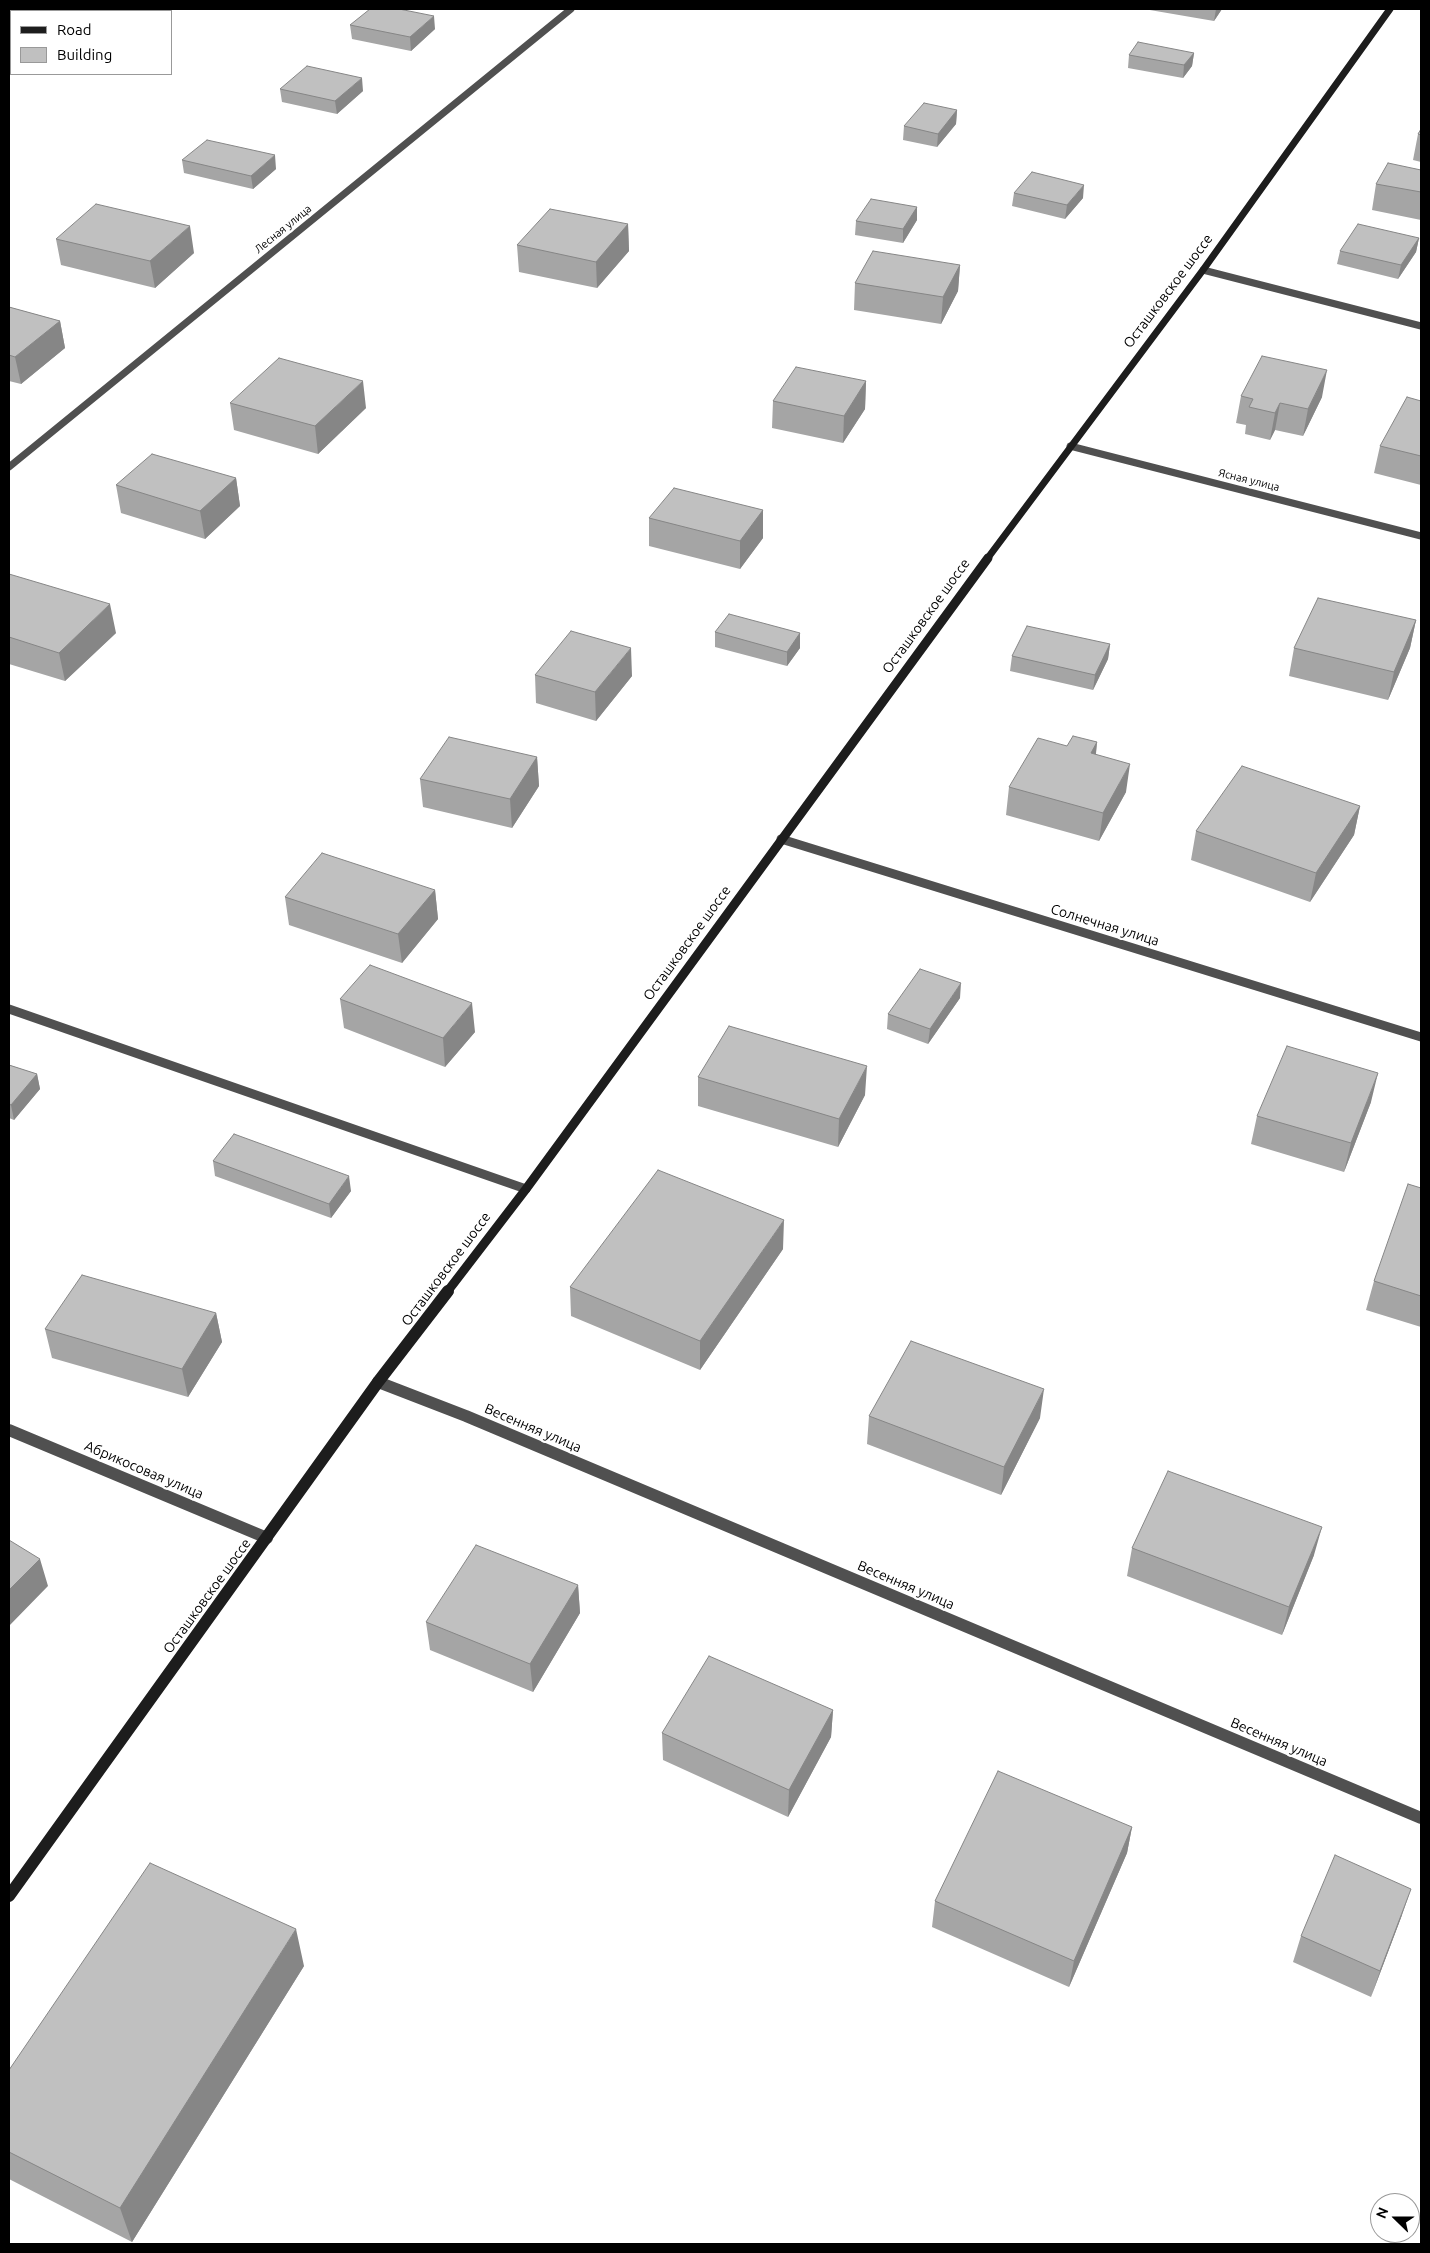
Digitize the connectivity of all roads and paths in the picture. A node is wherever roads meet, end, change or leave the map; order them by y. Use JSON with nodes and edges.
{"nodes":[{"id":1,"x":571,"y":9,"type":"edge"},
{"id":2,"x":1390,"y":9,"type":"edge"},
{"id":3,"x":1203,"y":270,"type":"junction"},
{"id":4,"x":1421,"y":326,"type":"edge"},
{"id":5,"x":1070,"y":446,"type":"junction"},
{"id":6,"x":9,"y":467,"type":"edge"},
{"id":7,"x":1421,"y":536,"type":"edge"},
{"id":8,"x":781,"y":839,"type":"junction"},
{"id":9,"x":9,"y":1009,"type":"edge"},
{"id":10,"x":1421,"y":1037,"type":"edge"},
{"id":11,"x":526,"y":1188,"type":"junction"},
{"id":12,"x":378,"y":1382,"type":"junction"},
{"id":13,"x":9,"y":1430,"type":"edge"},
{"id":14,"x":267,"y":1538,"type":"junction"},
{"id":15,"x":1421,"y":1818,"type":"edge"},
{"id":16,"x":9,"y":1896,"type":"edge"}],
"edges":[{"from":1,"to":6,"type":"street","name":"Лесная улица"},
{"from":2,"to":3,"type":"street","name":"Осташковское шоссе"},
{"from":3,"to":4,"type":"street"},
{"from":3,"to":5,"type":"street","name":"Осташковское шоссе"},
{"from":5,"to":7,"type":"street","name":"Ясная улица"},
{"from":5,"to":8,"type":"street","name":"Осташковское шоссе"},
{"from":8,"to":10,"type":"street","name":"Солнечная улица"},
{"from":8,"to":11,"type":"street","name":"Осташковское шоссе"},
{"from":9,"to":11,"type":"street"},
{"from":11,"to":12,"type":"street","name":"Осташковское шоссе"},
{"from":12,"to":14,"type":"street","name":"Осташковское шоссе"},
{"from":12,"to":15,"type":"street","name":"Весенняя улица"},
{"from":13,"to":14,"type":"street","name":"Абрикосовая улица"},
{"from":14,"to":16,"type":"street","name":"Осташковское шоссе"}]}
